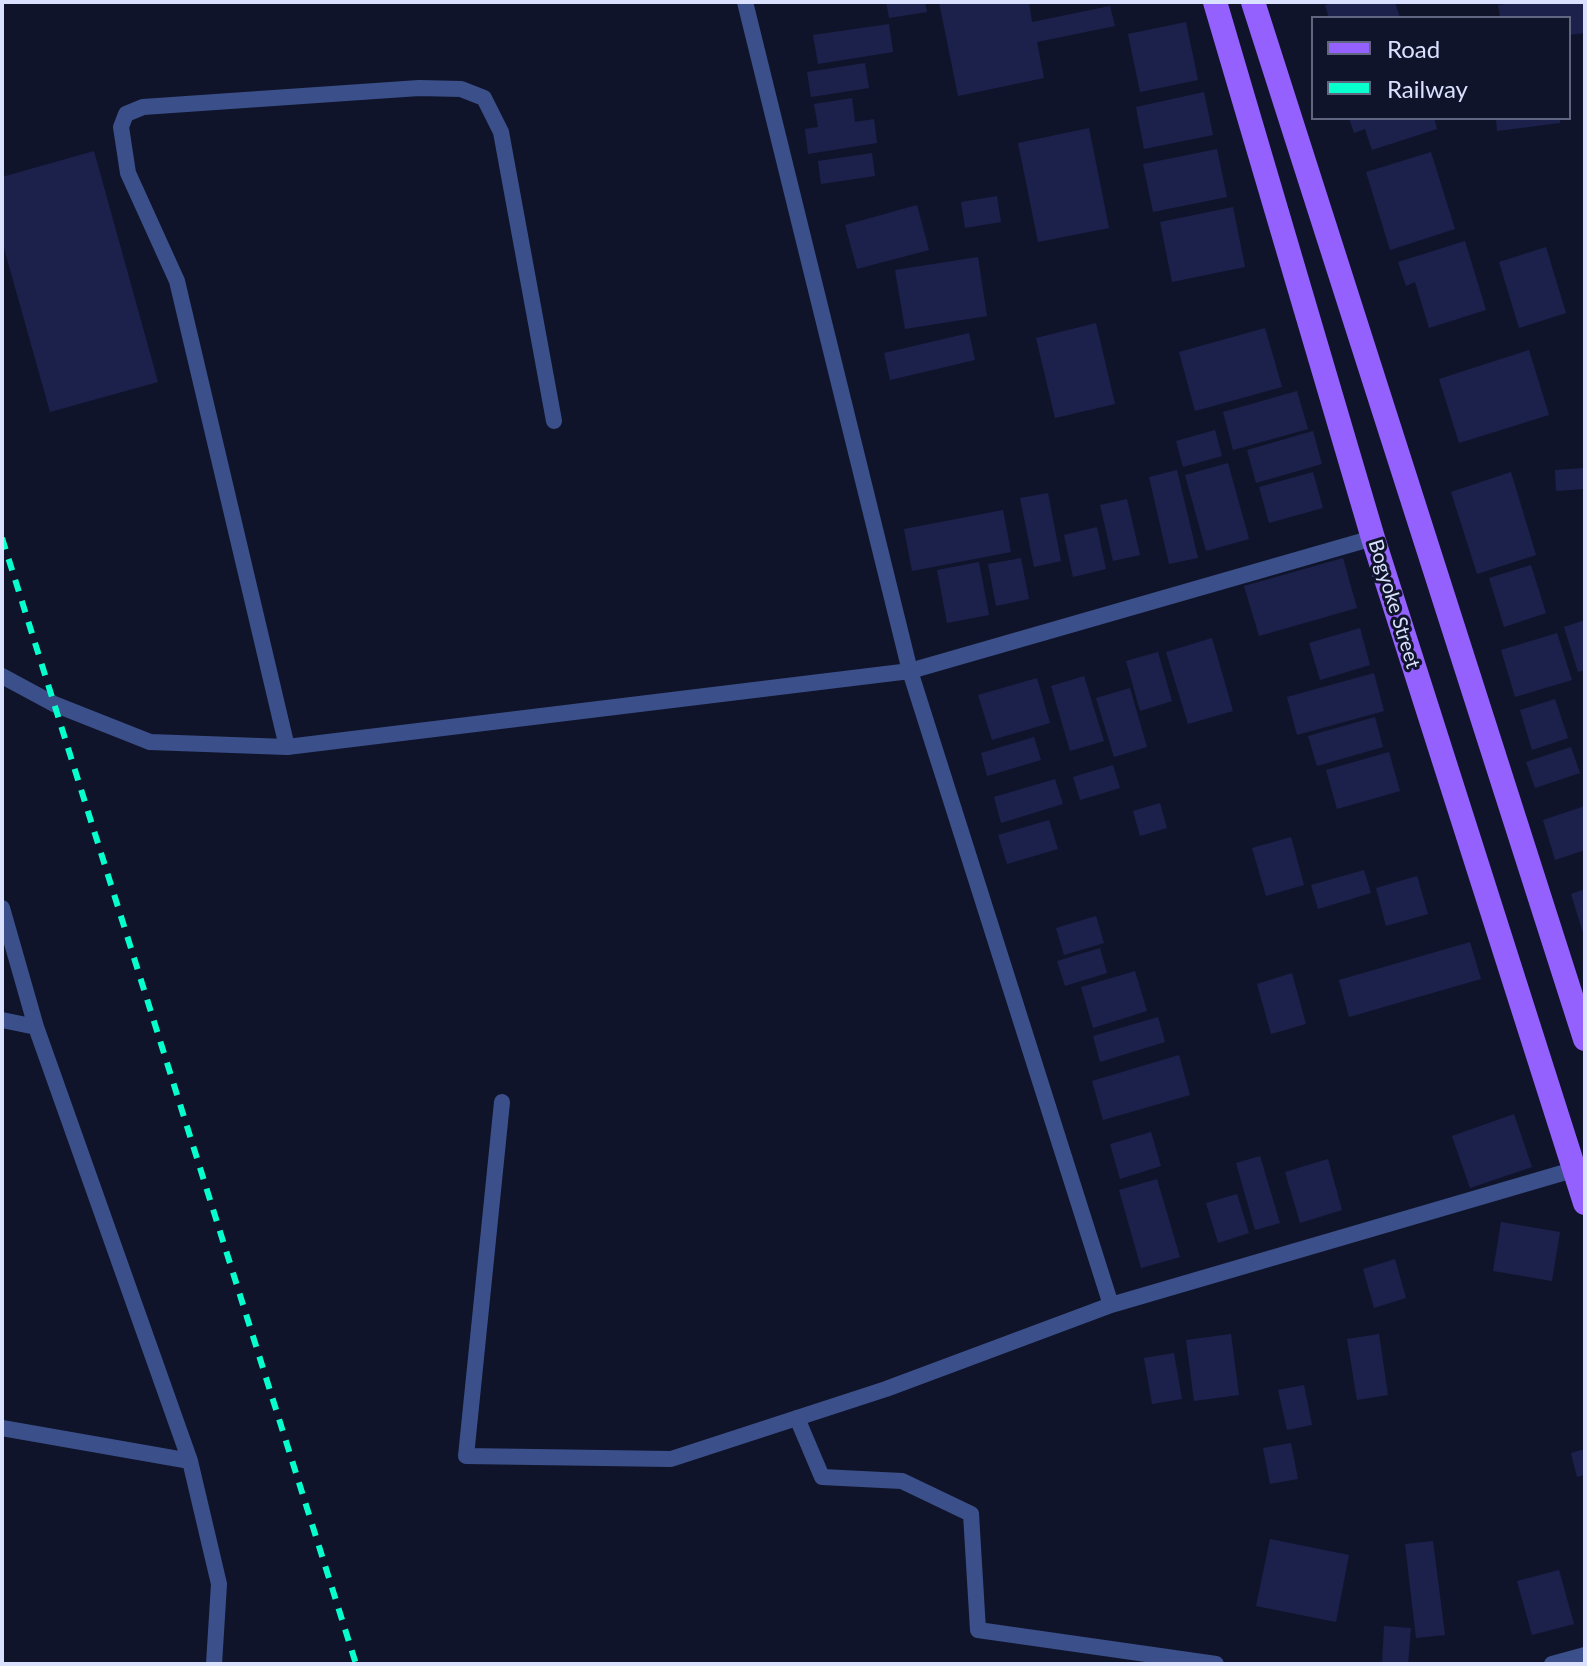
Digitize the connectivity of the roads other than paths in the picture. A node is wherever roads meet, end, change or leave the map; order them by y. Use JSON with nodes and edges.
{"nodes":[{"id":1,"x":745,"y":2,"type":"edge"},
{"id":2,"x":1215,"y":2,"type":"edge"},
{"id":3,"x":1253,"y":2,"type":"edge"},
{"id":4,"x":554,"y":421,"type":"dead end"},
{"id":5,"x":1373,"y":538,"type":"junction"},
{"id":6,"x":910,"y":671,"type":"junction"},
{"id":7,"x":2,"y":676,"type":"edge"},
{"id":8,"x":287,"y":747,"type":"junction"},
{"id":9,"x":2,"y":908,"type":"edge"},
{"id":10,"x":2,"y":1020,"type":"edge"},
{"id":11,"x":36,"y":1027,"type":"junction"},
{"id":12,"x":1585,"y":1039,"type":"edge"},
{"id":13,"x":502,"y":1102,"type":"dead end"},
{"id":14,"x":1579,"y":1168,"type":"edge"},
{"id":15,"x":1585,"y":1203,"type":"edge"},
{"id":16,"x":1111,"y":1305,"type":"junction"},
{"id":17,"x":797,"y":1418,"type":"junction"},
{"id":18,"x":2,"y":1428,"type":"edge"},
{"id":19,"x":190,"y":1461,"type":"junction"},
{"id":20,"x":1585,"y":1655,"type":"edge"},
{"id":21,"x":214,"y":1664,"type":"edge"},
{"id":22,"x":1216,"y":1664,"type":"edge"},
{"id":23,"x":1552,"y":1664,"type":"edge"}],
"edges":[{"from":1,"to":6,"type":"street"},
{"from":2,"to":5,"type":"main road","name":"Bogyoke Street"},
{"from":3,"to":12,"type":"main road"},
{"from":4,"to":8,"type":"street"},
{"from":5,"to":6,"type":"street"},
{"from":5,"to":14,"type":"main road","name":"Bogyoke Street"},
{"from":6,"to":8,"type":"street"},
{"from":6,"to":16,"type":"street"},
{"from":7,"to":8,"type":"street"},
{"from":9,"to":11,"type":"street"},
{"from":10,"to":11,"type":"street"},
{"from":11,"to":19,"type":"street"},
{"from":13,"to":17,"type":"street"},
{"from":14,"to":15,"type":"main road","name":"Bogyoke Street"},
{"from":14,"to":16,"type":"street"},
{"from":16,"to":17,"type":"street"},
{"from":17,"to":22,"type":"street"},
{"from":18,"to":19,"type":"street"},
{"from":19,"to":21,"type":"street"},
{"from":20,"to":23,"type":"street"}]}
